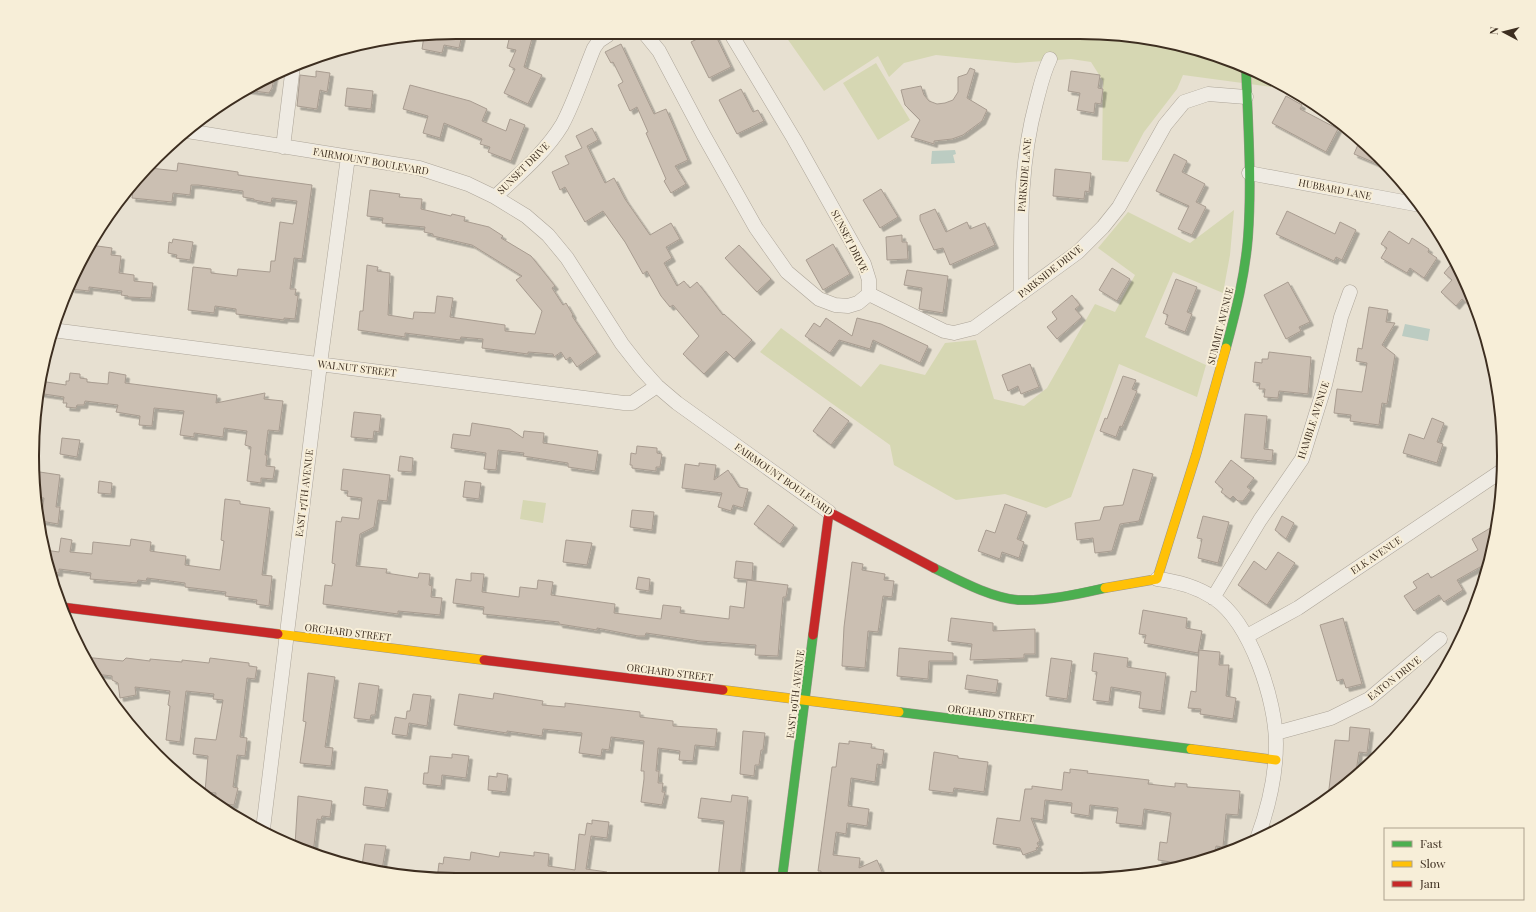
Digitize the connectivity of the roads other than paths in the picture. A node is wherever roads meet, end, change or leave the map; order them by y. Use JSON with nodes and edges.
{"nodes":[{"id":1,"x":602,"y":39,"type":"edge"},
{"id":2,"x":649,"y":39,"type":"edge"},
{"id":3,"x":734,"y":39,"type":"edge"},
{"id":4,"x":1050,"y":59,"type":"dead end"},
{"id":5,"x":292,"y":73,"type":"edge"},
{"id":6,"x":1246,"y":74,"type":"edge"},
{"id":7,"x":1246,"y":97,"type":"junction"},
{"id":8,"x":193,"y":132,"type":"edge"},
{"id":9,"x":284,"y":146,"type":"junction"},
{"id":10,"x":348,"y":157,"type":"junction"},
{"id":11,"x":1249,"y":173,"type":"junction"},
{"id":12,"x":495,"y":197,"type":"junction"},
{"id":13,"x":1412,"y":204,"type":"edge"},
{"id":14,"x":1350,"y":292,"type":"dead end"},
{"id":15,"x":869,"y":294,"type":"junction"},
{"id":16,"x":1021,"y":294,"type":"junction"},
{"id":17,"x":58,"y":331,"type":"edge"},
{"id":18,"x":320,"y":364,"type":"junction"},
{"id":19,"x":657,"y":386,"type":"junction"},
{"id":20,"x":1496,"y":475,"type":"edge"},
{"id":21,"x":828,"y":512,"type":"junction"},
{"id":22,"x":1157,"y":579,"type":"junction"},
{"id":23,"x":1213,"y":598,"type":"junction"},
{"id":24,"x":68,"y":608,"type":"edge"},
{"id":25,"x":287,"y":635,"type":"junction"},
{"id":26,"x":1247,"y":636,"type":"junction"},
{"id":27,"x":1440,"y":639,"type":"dead end"},
{"id":28,"x":805,"y":700,"type":"junction"},
{"id":29,"x":1276,"y":733,"type":"junction"},
{"id":30,"x":1276,"y":760,"type":"junction"},
{"id":31,"x":263,"y":826,"type":"edge"},
{"id":32,"x":1259,"y":832,"type":"edge"},
{"id":33,"x":783,"y":873,"type":"edge"}],
"edges":[{"from":1,"to":12,"type":"street","name":"SUNSET DRIVE"},
{"from":2,"to":15,"type":"street"},
{"from":3,"to":15,"type":"street","name":"SUNSET DRIVE"},
{"from":4,"to":16,"type":"street","name":"PARKSIDE LANE"},
{"from":5,"to":9,"type":"street"},
{"from":6,"to":7,"type":"street","name":"SUMMIT AVENUE"},
{"from":7,"to":11,"type":"street","name":"SUMMIT AVENUE"},
{"from":7,"to":16,"type":"street","name":"PARKSIDE DRIVE"},
{"from":8,"to":9,"type":"street","name":"FAIRMOUNT BOULEVARD"},
{"from":9,"to":10,"type":"street","name":"FAIRMOUNT BOULEVARD"},
{"from":10,"to":12,"type":"street","name":"FAIRMOUNT BOULEVARD"},
{"from":10,"to":18,"type":"street","name":"EAST 17TH AVENUE"},
{"from":11,"to":13,"type":"street","name":"HUBBARD LANE"},
{"from":11,"to":22,"type":"street","name":"SUMMIT AVENUE"},
{"from":12,"to":19,"type":"street","name":"FAIRMOUNT BOULEVARD"},
{"from":14,"to":23,"type":"street","name":"HAMBLE AVENUE"},
{"from":15,"to":16,"type":"street","name":"PARKSIDE DRIVE"},
{"from":17,"to":18,"type":"street","name":"WALNUT STREET"},
{"from":18,"to":19,"type":"street","name":"WALNUT STREET"},
{"from":18,"to":25,"type":"street","name":"EAST 17TH AVENUE"},
{"from":19,"to":21,"type":"street","name":"FAIRMOUNT BOULEVARD"},
{"from":20,"to":26,"type":"street","name":"ELK AVENUE"},
{"from":21,"to":22,"type":"street","name":"FAIRMOUNT BOULEVARD"},
{"from":21,"to":28,"type":"street","name":"EAST 19TH AVENUE"},
{"from":22,"to":23,"type":"street","name":"FAIRMOUNT BOULEVARD"},
{"from":23,"to":26,"type":"street","name":"FAIRMOUNT BOULEVARD"},
{"from":24,"to":25,"type":"street","name":"ORCHARD STREET"},
{"from":25,"to":28,"type":"street","name":"ORCHARD STREET"},
{"from":25,"to":31,"type":"street","name":"EAST 17TH AVENUE"},
{"from":26,"to":29,"type":"street","name":"FAIRMOUNT BOULEVARD"},
{"from":27,"to":29,"type":"street","name":"EATON DRIVE"},
{"from":28,"to":30,"type":"street","name":"ORCHARD STREET"},
{"from":28,"to":33,"type":"street","name":"EAST 19TH AVENUE"},
{"from":29,"to":30,"type":"street","name":"FAIRMOUNT BOULEVARD"},
{"from":30,"to":32,"type":"street","name":"FAIRMOUNT BOULEVARD"}]}
